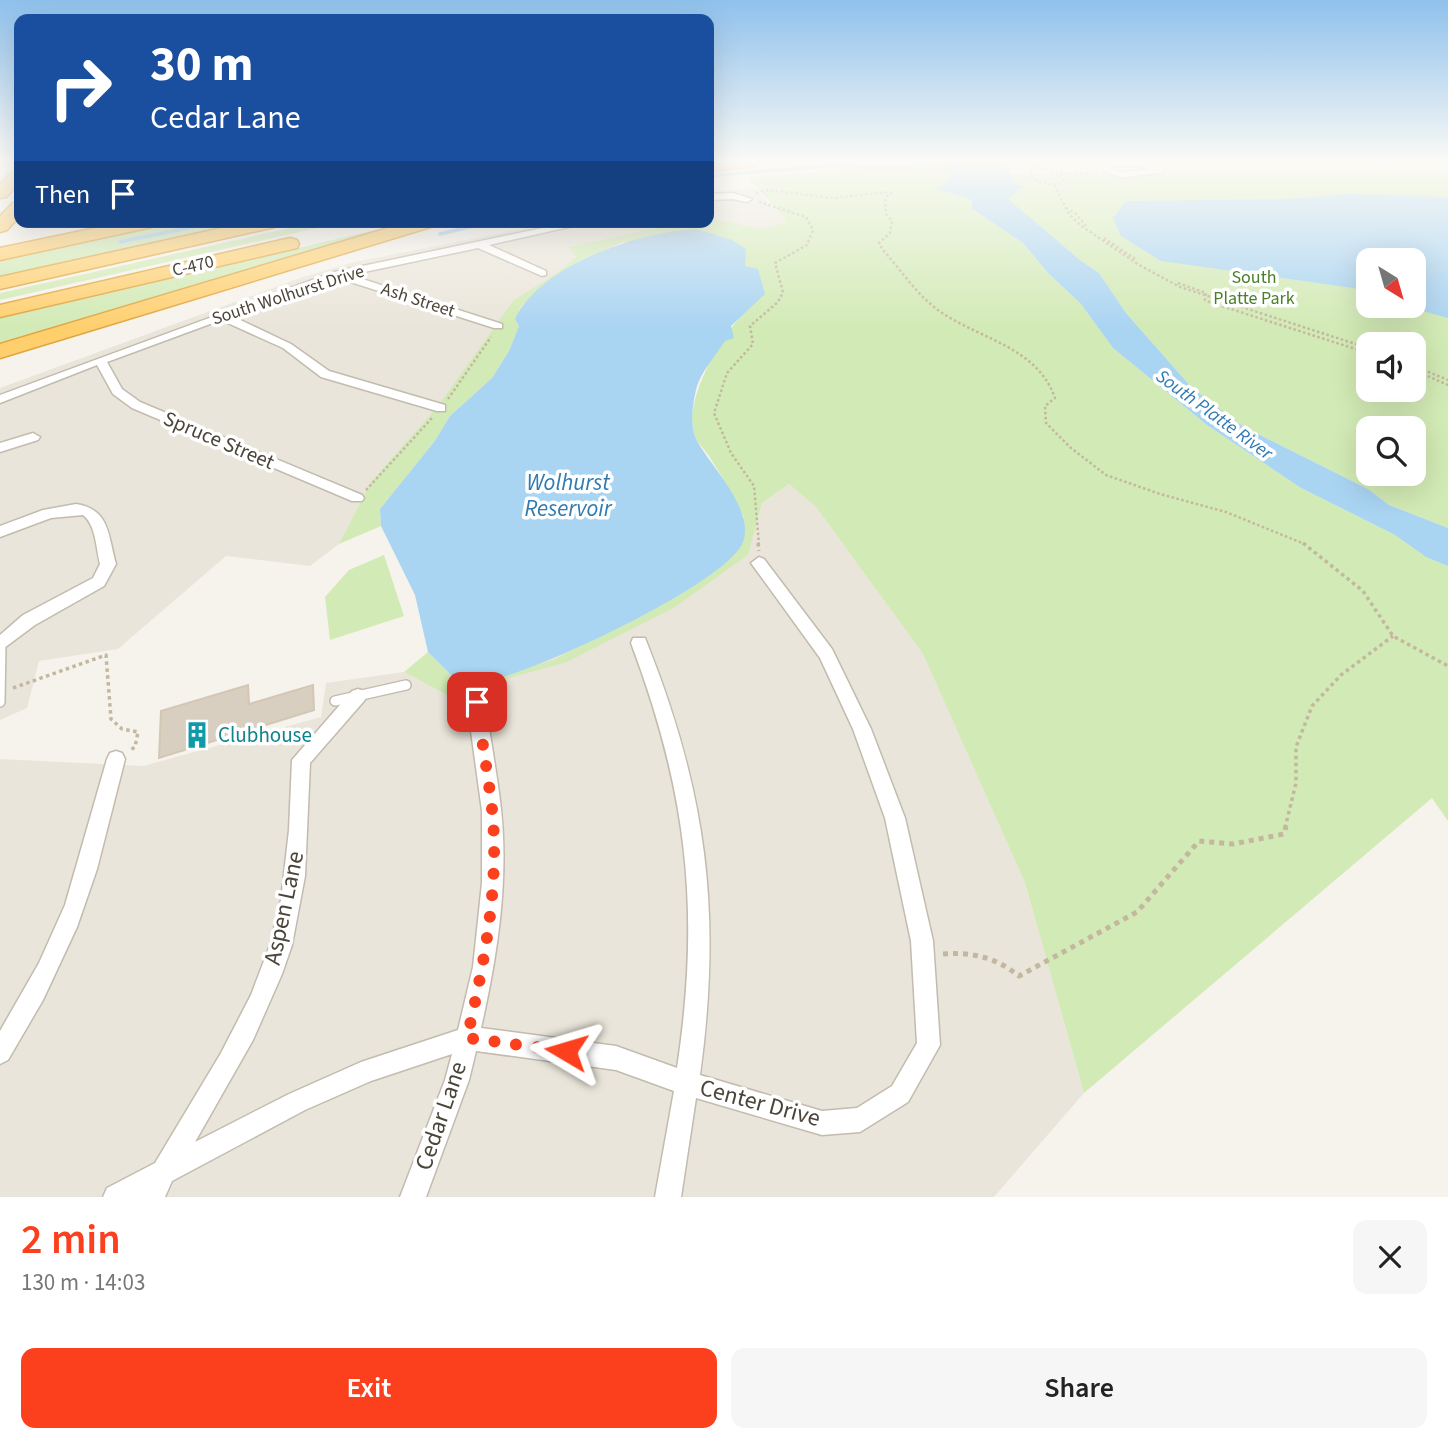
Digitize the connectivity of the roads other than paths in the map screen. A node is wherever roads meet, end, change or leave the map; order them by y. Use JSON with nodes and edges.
{"nodes":[{"id":1,"x":124,"y":228,"type":"edge"},
{"id":2,"x":248,"y":228,"type":"edge"},
{"id":3,"x":360,"y":228,"type":"edge"},
{"id":4,"x":408,"y":228,"type":"edge"},
{"id":5,"x":557,"y":228,"type":"edge"},
{"id":6,"x":0,"y":236,"type":"edge"},
{"id":7,"x":50,"y":244,"type":"junction"},
{"id":8,"x":478,"y":244,"type":"junction"},
{"id":9,"x":0,"y":254,"type":"edge"},
{"id":10,"x":542,"y":273,"type":"dead end"},
{"id":11,"x":338,"y":274,"type":"junction"},
{"id":12,"x":0,"y":283,"type":"edge"},
{"id":13,"x":0,"y":311,"type":"edge"},
{"id":14,"x":222,"y":316,"type":"junction"},
{"id":15,"x":498,"y":326,"type":"dead end"},
{"id":16,"x":0,"y":351,"type":"edge"},
{"id":17,"x":100,"y":360,"type":"junction"},
{"id":18,"x":0,"y":400,"type":"edge"},
{"id":19,"x":440,"y":408,"type":"dead end"},
{"id":20,"x":33,"y":437,"type":"dead end"},
{"id":21,"x":0,"y":448,"type":"edge"},
{"id":22,"x":357,"y":498,"type":"dead end"},
{"id":23,"x":0,"y":531,"type":"edge"},
{"id":24,"x":759,"y":563,"type":"road end"},
{"id":25,"x":639,"y":643,"type":"dead end"},
{"id":26,"x":0,"y":644,"type":"edge"},
{"id":27,"x":406,"y":685,"type":"dead end"},
{"id":28,"x":1,"y":693,"type":"edge"},
{"id":29,"x":358,"y":696,"type":"junction"},
{"id":30,"x":335,"y":701,"type":"dead end"},
{"id":31,"x":0,"y":702,"type":"edge"},
{"id":32,"x":477,"y":702,"type":"dead end"},
{"id":33,"x":116,"y":759,"type":"road end"},
{"id":34,"x":467,"y":1038,"type":"junction"},
{"id":35,"x":0,"y":1052,"type":"edge"},
{"id":36,"x":688,"y":1084,"type":"junction"},
{"id":37,"x":163,"y":1173,"type":"junction"},
{"id":38,"x":116,"y":1197,"type":"edge"},
{"id":39,"x":152,"y":1197,"type":"edge"},
{"id":40,"x":412,"y":1197,"type":"edge"},
{"id":41,"x":668,"y":1197,"type":"edge"}],
"edges":[{"from":1,"to":7,"type":"highway"},
{"from":2,"to":12,"type":"highway","name":"C-470"},
{"from":3,"to":13,"type":"highway","name":"C-470"},
{"from":4,"to":16,"type":"highway"},
{"from":5,"to":8,"type":"street","name":"South Wolhurst Drive"},
{"from":6,"to":7,"type":"highway"},
{"from":7,"to":9,"type":"highway"},
{"from":8,"to":10,"type":"street"},
{"from":8,"to":11,"type":"street","name":"South Wolhurst Drive"},
{"from":11,"to":14,"type":"street","name":"South Wolhurst Drive"},
{"from":11,"to":15,"type":"street","name":"Ash Street"},
{"from":14,"to":17,"type":"street","name":"South Wolhurst Drive"},
{"from":14,"to":19,"type":"street"},
{"from":17,"to":18,"type":"street","name":"South Wolhurst Drive"},
{"from":17,"to":22,"type":"street","name":"Spruce Street"},
{"from":20,"to":21,"type":"street"},
{"from":23,"to":26,"type":"street"},
{"from":24,"to":36,"type":"street","name":"Center Drive"},
{"from":25,"to":36,"type":"street"},
{"from":26,"to":28,"type":"lane"},
{"from":27,"to":29,"type":"lane"},
{"from":28,"to":31,"type":"lane"},
{"from":29,"to":30,"type":"lane"},
{"from":29,"to":37,"type":"street","name":"Aspen Lane"},
{"from":32,"to":34,"type":"street","name":"Cedar Lane"},
{"from":33,"to":35,"type":"street"},
{"from":34,"to":36,"type":"street","name":"Center Drive"},
{"from":34,"to":37,"type":"street","name":"Center Drive"},
{"from":34,"to":40,"type":"street","name":"Cedar Lane"},
{"from":36,"to":41,"type":"street"},
{"from":37,"to":38,"type":"street","name":"Center Drive"},
{"from":37,"to":39,"type":"street","name":"Aspen Lane"}]}
